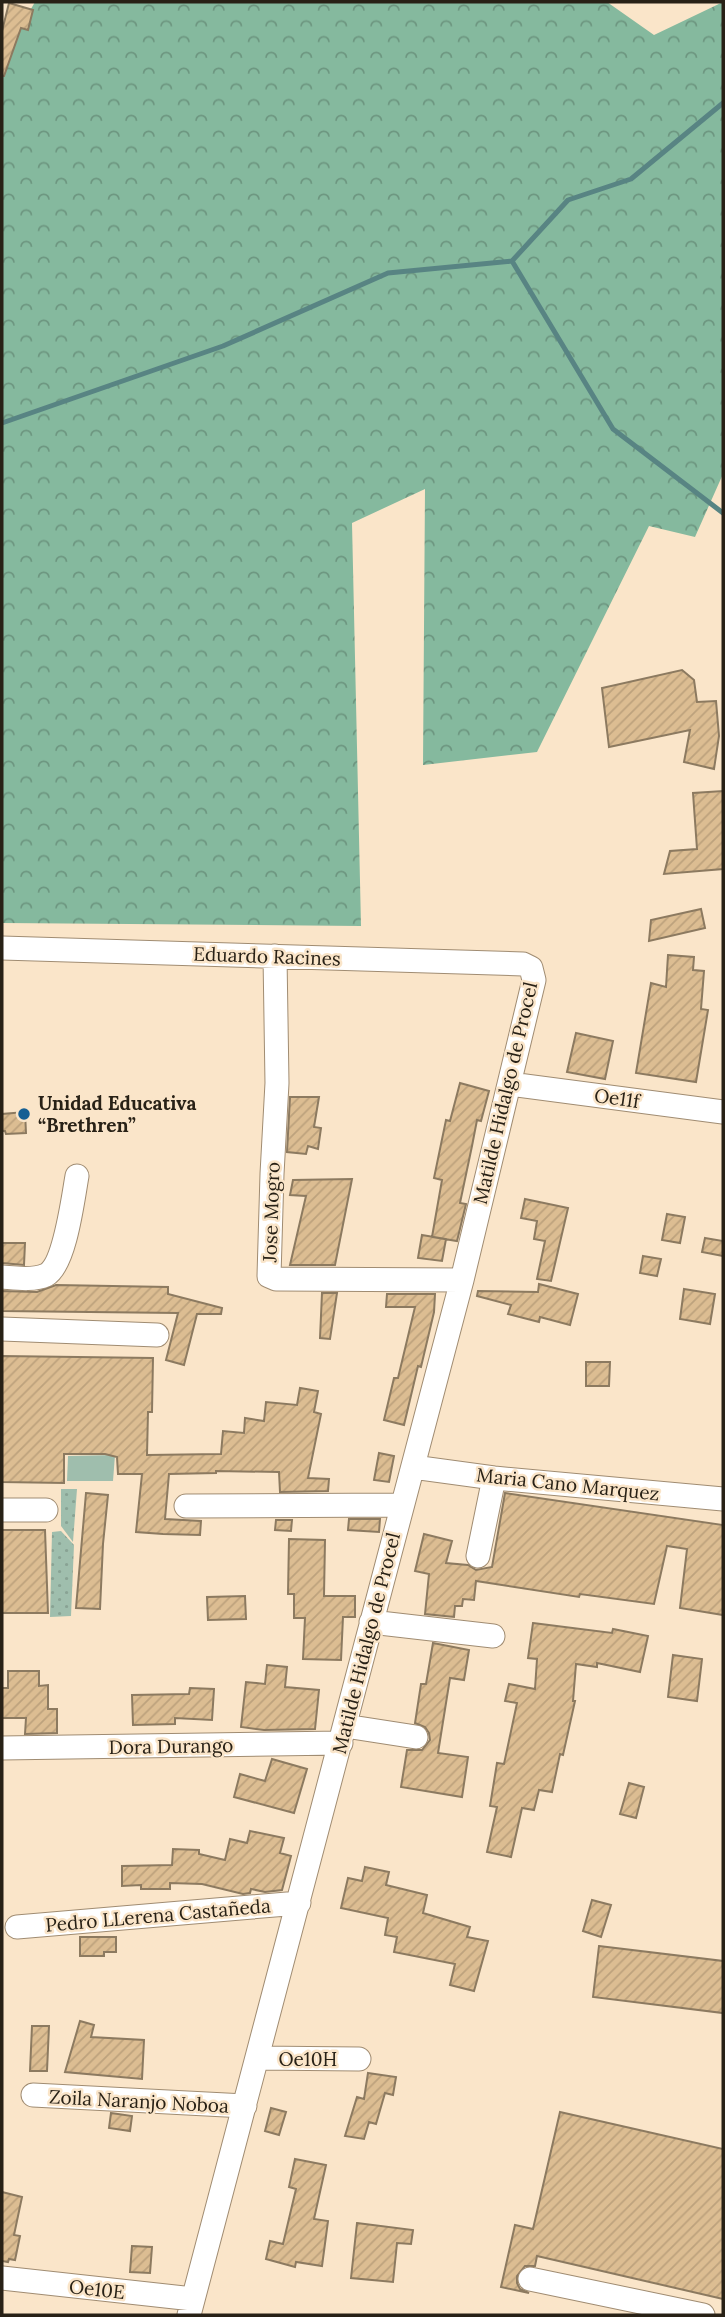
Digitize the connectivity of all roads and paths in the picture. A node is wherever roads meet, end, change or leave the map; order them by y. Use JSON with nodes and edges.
{"nodes":[{"id":1,"x":2,"y":948,"type":"edge"},
{"id":2,"x":275,"y":956,"type":"junction"},
{"id":3,"x":531,"y":968,"type":"joint"},
{"id":4,"x":510,"y":1084,"type":"junction"},
{"id":5,"x":723,"y":1112,"type":"edge"},
{"id":6,"x":78,"y":1176,"type":"dead end"},
{"id":7,"x":2,"y":1277,"type":"edge"},
{"id":8,"x":462,"y":1280,"type":"junction"},
{"id":9,"x":2,"y":1329,"type":"edge"},
{"id":10,"x":157,"y":1335,"type":"dead end"},
{"id":11,"x":413,"y":1467,"type":"junction"},
{"id":12,"x":494,"y":1478,"type":"junction"},
{"id":13,"x":723,"y":1499,"type":"edge"},
{"id":14,"x":401,"y":1505,"type":"junction"},
{"id":15,"x":186,"y":1506,"type":"dead end"},
{"id":16,"x":2,"y":1510,"type":"edge"},
{"id":17,"x":46,"y":1510,"type":"dead end"},
{"id":18,"x":478,"y":1556,"type":"dead end"},
{"id":19,"x":372,"y":1622,"type":"junction"},
{"id":20,"x":493,"y":1636,"type":"dead end"},
{"id":21,"x":343,"y":1735,"type":"junction"},
{"id":22,"x":416,"y":1737,"type":"dead end"},
{"id":23,"x":2,"y":1748,"type":"edge"},
{"id":24,"x":299,"y":1903,"type":"junction"},
{"id":25,"x":17,"y":1927,"type":"dead end"},
{"id":26,"x":258,"y":2058,"type":"junction"},
{"id":27,"x":359,"y":2059,"type":"dead end"},
{"id":28,"x":33,"y":2095,"type":"dead end"},
{"id":29,"x":245,"y":2106,"type":"junction"},
{"id":30,"x":2,"y":2278,"type":"edge"},
{"id":31,"x":530,"y":2279,"type":"dead end"},
{"id":32,"x":191,"y":2307,"type":"edge"},
{"id":33,"x":703,"y":2315,"type":"edge"}],
"edges":[{"from":1,"to":2,"type":"street","name":"Eduardo Racines"},
{"from":2,"to":3,"type":"street","name":"Eduardo Racines"},
{"from":2,"to":8,"type":"street","name":"Jose Mogro"},
{"from":3,"to":4,"type":"street","name":"Matilde Hidalgo de Procel"},
{"from":4,"to":5,"type":"street","name":"Oe11f"},
{"from":4,"to":8,"type":"street","name":"Matilde Hidalgo de Procel"},
{"from":6,"to":7,"type":"street"},
{"from":8,"to":11,"type":"street","name":"Matilde Hidalgo de Procel"},
{"from":9,"to":10,"type":"street"},
{"from":11,"to":12,"type":"street","name":"Maria Cano Marquez"},
{"from":11,"to":14,"type":"street","name":"Matilde Hidalgo de Procel"},
{"from":12,"to":13,"type":"street","name":"Maria Cano Marquez"},
{"from":12,"to":18,"type":"street"},
{"from":14,"to":15,"type":"street"},
{"from":14,"to":19,"type":"street","name":"Matilde Hidalgo de Procel"},
{"from":16,"to":17,"type":"street"},
{"from":19,"to":20,"type":"street"},
{"from":19,"to":21,"type":"street","name":"Matilde Hidalgo de Procel"},
{"from":21,"to":22,"type":"street","name":"Dora Durango"},
{"from":21,"to":23,"type":"street","name":"Dora Durango"},
{"from":21,"to":24,"type":"street","name":"Matilde Hidalgo de Procel"},
{"from":24,"to":25,"type":"street","name":"Pedro LLerena Castañeda"},
{"from":24,"to":26,"type":"street","name":"Matilde Hidalgo de Procel"},
{"from":26,"to":27,"type":"street","name":"Oe10H"},
{"from":26,"to":29,"type":"street","name":"Matilde Hidalgo de Procel"},
{"from":28,"to":29,"type":"street","name":"Zoila Naranjo Noboa"},
{"from":29,"to":32,"type":"street","name":"Matilde Hidalgo de Procel"},
{"from":30,"to":32,"type":"street","name":"Oe10E"},
{"from":31,"to":33,"type":"street"}]}
